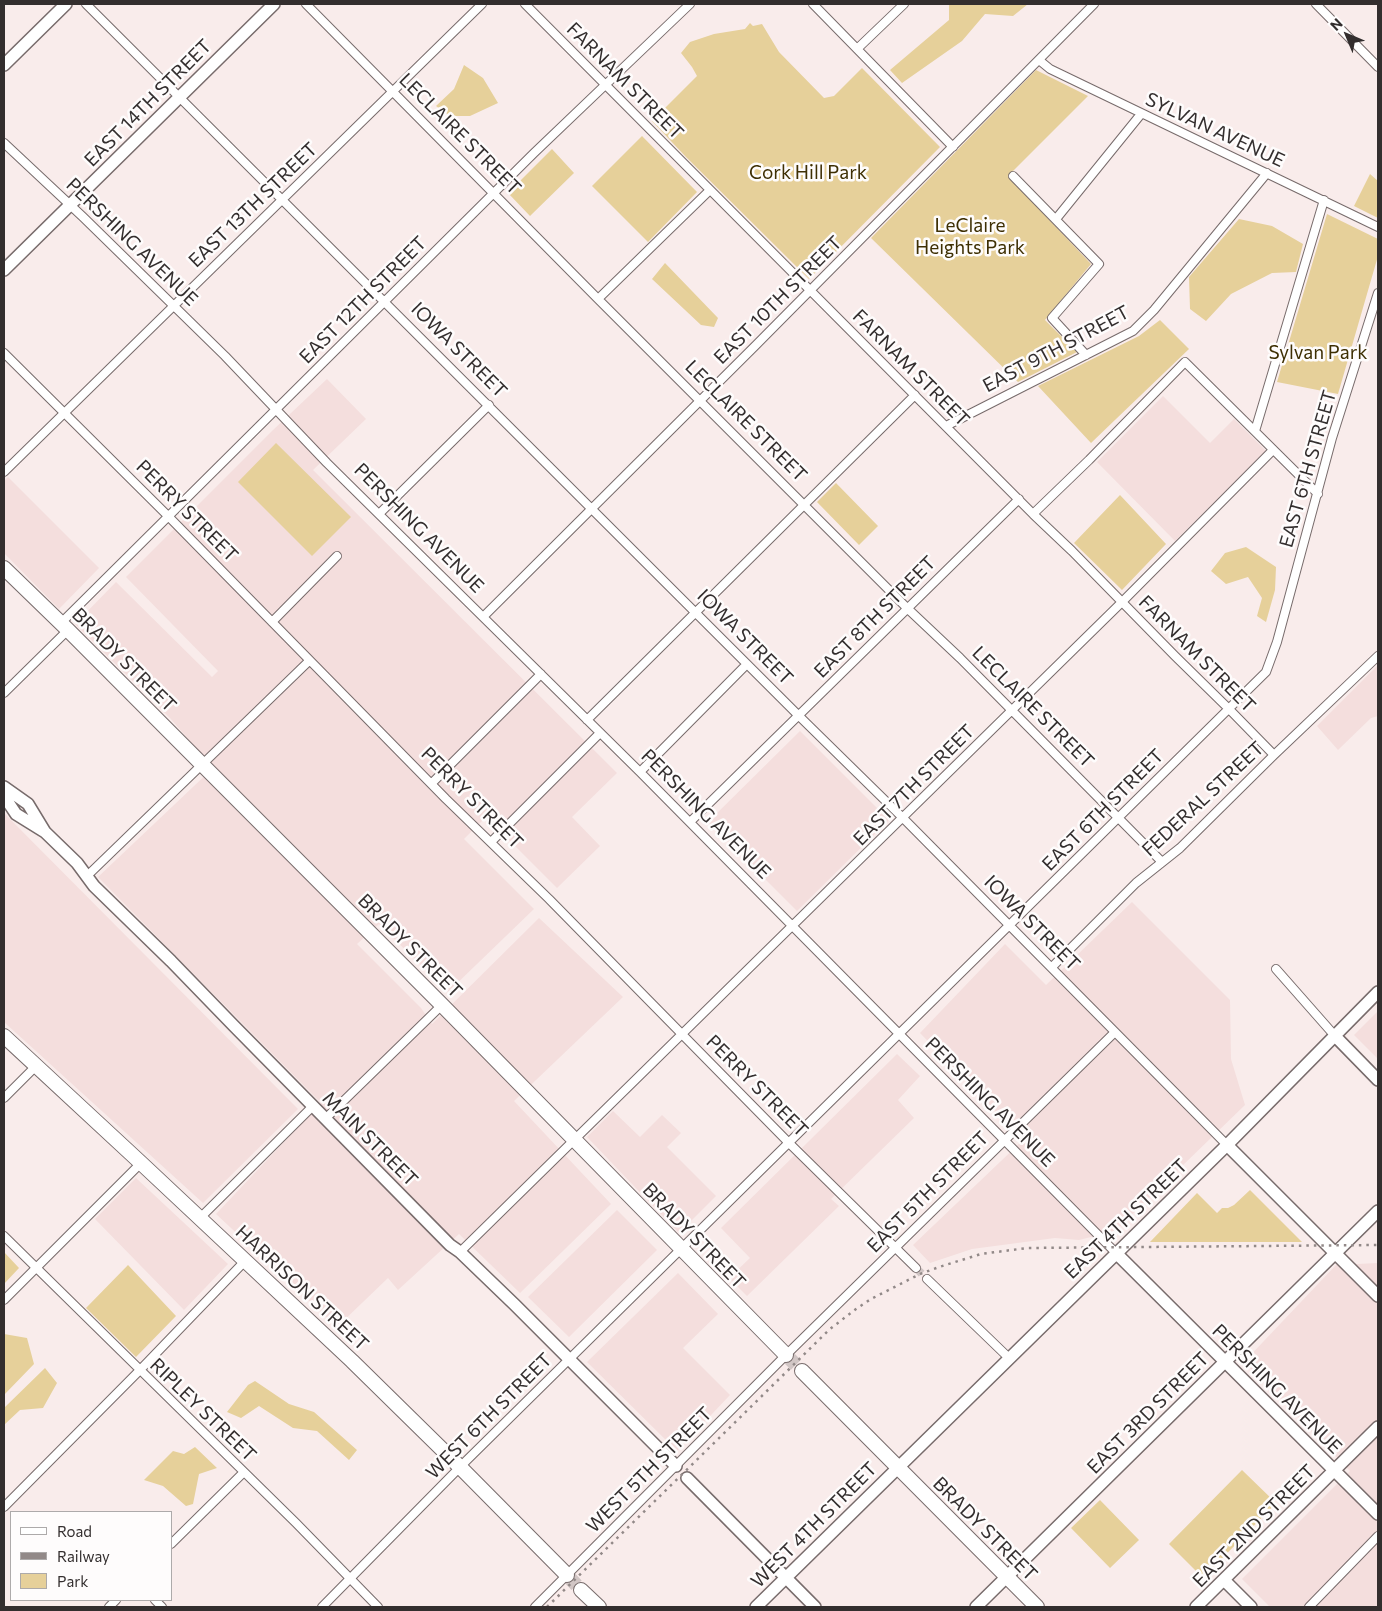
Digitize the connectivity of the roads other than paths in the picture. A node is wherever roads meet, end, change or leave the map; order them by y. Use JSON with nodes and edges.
{"nodes":[{"id":1,"x":66,"y":4,"type":"edge"},
{"id":2,"x":86,"y":4,"type":"edge"},
{"id":3,"x":274,"y":4,"type":"edge"},
{"id":4,"x":306,"y":4,"type":"edge"},
{"id":5,"x":482,"y":4,"type":"edge"},
{"id":6,"x":525,"y":4,"type":"edge"},
{"id":7,"x":690,"y":4,"type":"edge"},
{"id":8,"x":813,"y":4,"type":"edge"},
{"id":9,"x":904,"y":4,"type":"edge"},
{"id":10,"x":1094,"y":4,"type":"edge"},
{"id":11,"x":1316,"y":4,"type":"edge"},
{"id":12,"x":857,"y":49,"type":"junction"},
{"id":13,"x":1039,"y":60,"type":"junction"},
{"id":14,"x":4,"y":65,"type":"edge"},
{"id":15,"x":1378,"y":67,"type":"edge"},
{"id":16,"x":605,"y":85,"type":"junction"},
{"id":17,"x":393,"y":91,"type":"junction"},
{"id":18,"x":179,"y":97,"type":"junction"},
{"id":19,"x":1141,"y":114,"type":"junction"},
{"id":20,"x":4,"y":143,"type":"edge"},
{"id":21,"x":953,"y":147,"type":"junction"},
{"id":22,"x":1267,"y":173,"type":"junction"},
{"id":23,"x":1013,"y":176,"type":"dead end"},
{"id":24,"x":710,"y":190,"type":"junction"},
{"id":25,"x":494,"y":193,"type":"junction"},
{"id":26,"x":283,"y":199,"type":"junction"},
{"id":27,"x":1324,"y":200,"type":"junction"},
{"id":28,"x":70,"y":205,"type":"junction"},
{"id":29,"x":1056,"y":219,"type":"junction"},
{"id":30,"x":1378,"y":227,"type":"edge"},
{"id":31,"x":4,"y":270,"type":"edge"},
{"id":32,"x":811,"y":289,"type":"junction"},
{"id":33,"x":1378,"y":293,"type":"edge"},
{"id":34,"x":598,"y":299,"type":"junction"},
{"id":35,"x":384,"y":301,"type":"junction"},
{"id":36,"x":173,"y":306,"type":"junction"},
{"id":37,"x":4,"y":353,"type":"edge"},
{"id":38,"x":1086,"y":355,"type":"junction"},
{"id":39,"x":915,"y":395,"type":"junction"},
{"id":40,"x":700,"y":400,"type":"junction"},
{"id":41,"x":489,"y":405,"type":"junction"},
{"id":42,"x":275,"y":410,"type":"junction"},
{"id":43,"x":64,"y":413,"type":"junction"},
{"id":44,"x":946,"y":426,"type":"junction"},
{"id":45,"x":1255,"y":431,"type":"junction"},
{"id":46,"x":1274,"y":450,"type":"junction"},
{"id":47,"x":4,"y":472,"type":"edge"},
{"id":48,"x":1318,"y":494,"type":"junction"},
{"id":49,"x":1019,"y":499,"type":"junction"},
{"id":50,"x":804,"y":504,"type":"junction"},
{"id":51,"x":592,"y":509,"type":"junction"},
{"id":52,"x":379,"y":514,"type":"junction"},
{"id":53,"x":1033,"y":514,"type":"junction"},
{"id":54,"x":168,"y":516,"type":"junction"},
{"id":55,"x":337,"y":556,"type":"dead end"},
{"id":56,"x":4,"y":568,"type":"edge"},
{"id":57,"x":1122,"y":602,"type":"junction"},
{"id":58,"x":907,"y":608,"type":"junction"},
{"id":59,"x":695,"y":612,"type":"junction"},
{"id":60,"x":483,"y":617,"type":"junction"},
{"id":61,"x":272,"y":622,"type":"junction"},
{"id":62,"x":65,"y":626,"type":"junction"},
{"id":63,"x":1378,"y":656,"type":"edge"},
{"id":64,"x":309,"y":660,"type":"junction"},
{"id":65,"x":747,"y":664,"type":"junction"},
{"id":66,"x":541,"y":674,"type":"junction"},
{"id":67,"x":4,"y":693,"type":"edge"},
{"id":68,"x":1229,"y":709,"type":"junction"},
{"id":69,"x":1012,"y":711,"type":"junction"},
{"id":70,"x":798,"y":716,"type":"junction"},
{"id":71,"x":587,"y":720,"type":"junction"},
{"id":72,"x":600,"y":733,"type":"junction"},
{"id":73,"x":1274,"y":755,"type":"junction"},
{"id":74,"x":202,"y":764,"type":"junction"},
{"id":75,"x":640,"y":772,"type":"junction"},
{"id":76,"x":432,"y":783,"type":"junction"},
{"id":77,"x":4,"y":787,"type":"edge"},
{"id":78,"x":4,"y":796,"type":"edge"},
{"id":79,"x":903,"y":818,"type":"junction"},
{"id":80,"x":1118,"y":818,"type":"junction"},
{"id":81,"x":690,"y":822,"type":"junction"},
{"id":82,"x":45,"y":832,"type":"junction"},
{"id":83,"x":491,"y":842,"type":"junction"},
{"id":84,"x":1162,"y":862,"type":"junction"},
{"id":85,"x":87,"y":876,"type":"junction"},
{"id":86,"x":1009,"y":925,"type":"junction"},
{"id":87,"x":792,"y":927,"type":"junction"},
{"id":88,"x":1052,"y":967,"type":"junction"},
{"id":89,"x":1276,"y":969,"type":"dead end"},
{"id":90,"x":1378,"y":992,"type":"edge"},
{"id":91,"x":442,"y":1005,"type":"junction"},
{"id":92,"x":1115,"y":1032,"type":"junction"},
{"id":93,"x":683,"y":1035,"type":"junction"},
{"id":94,"x":899,"y":1035,"type":"junction"},
{"id":95,"x":4,"y":1036,"type":"edge"},
{"id":96,"x":1335,"y":1036,"type":"junction"},
{"id":97,"x":36,"y":1066,"type":"junction"},
{"id":98,"x":1378,"y":1080,"type":"edge"},
{"id":99,"x":4,"y":1098,"type":"edge"},
{"id":100,"x":313,"y":1106,"type":"junction"},
{"id":101,"x":325,"y":1119,"type":"junction"},
{"id":102,"x":575,"y":1140,"type":"junction"},
{"id":103,"x":1004,"y":1140,"type":"junction"},
{"id":104,"x":789,"y":1143,"type":"junction"},
{"id":105,"x":1227,"y":1145,"type":"junction"},
{"id":106,"x":141,"y":1163,"type":"junction"},
{"id":107,"x":1378,"y":1211,"type":"edge"},
{"id":108,"x":200,"y":1218,"type":"junction"},
{"id":109,"x":4,"y":1236,"type":"edge"},
{"id":110,"x":895,"y":1248,"type":"junction"},
{"id":111,"x":681,"y":1249,"type":"junction"},
{"id":112,"x":460,"y":1252,"type":"junction"},
{"id":113,"x":1116,"y":1253,"type":"junction"},
{"id":114,"x":1335,"y":1253,"type":"junction"},
{"id":115,"x":245,"y":1261,"type":"junction"},
{"id":116,"x":36,"y":1268,"type":"junction"},
{"id":117,"x":916,"y":1268,"type":"tunnel mouth"},
{"id":118,"x":927,"y":1279,"type":"tunnel mouth"},
{"id":119,"x":1378,"y":1296,"type":"edge"},
{"id":120,"x":4,"y":1300,"type":"edge"},
{"id":121,"x":786,"y":1355,"type":"junction"},
{"id":122,"x":1009,"y":1358,"type":"junction"},
{"id":123,"x":569,"y":1360,"type":"junction"},
{"id":124,"x":1225,"y":1362,"type":"junction"},
{"id":125,"x":139,"y":1371,"type":"junction"},
{"id":126,"x":802,"y":1371,"type":"tunnel mouth"},
{"id":127,"x":1378,"y":1427,"type":"edge"},
{"id":128,"x":676,"y":1466,"type":"junction"},
{"id":129,"x":460,"y":1467,"type":"junction"},
{"id":130,"x":897,"y":1468,"type":"junction"},
{"id":131,"x":1334,"y":1471,"type":"junction"},
{"id":132,"x":244,"y":1472,"type":"junction"},
{"id":133,"x":687,"y":1478,"type":"dead end"},
{"id":134,"x":4,"y":1507,"type":"edge"},
{"id":135,"x":1378,"y":1514,"type":"edge"},
{"id":136,"x":1378,"y":1536,"type":"edge"},
{"id":137,"x":172,"y":1543,"type":"edge"},
{"id":138,"x":567,"y":1575,"type":"junction"},
{"id":139,"x":1007,"y":1576,"type":"junction"},
{"id":140,"x":350,"y":1578,"type":"junction"},
{"id":141,"x":786,"y":1578,"type":"junction"},
{"id":142,"x":1224,"y":1580,"type":"junction"},
{"id":143,"x":582,"y":1590,"type":"tunnel mouth"},
{"id":144,"x":322,"y":1607,"type":"edge"},
{"id":145,"x":378,"y":1607,"type":"edge"},
{"id":146,"x":535,"y":1607,"type":"edge"},
{"id":147,"x":599,"y":1607,"type":"edge"},
{"id":148,"x":756,"y":1607,"type":"edge"},
{"id":149,"x":815,"y":1607,"type":"edge"},
{"id":150,"x":976,"y":1607,"type":"edge"},
{"id":151,"x":1037,"y":1607,"type":"edge"},
{"id":152,"x":1196,"y":1607,"type":"edge"},
{"id":153,"x":1251,"y":1607,"type":"edge"},
{"id":154,"x":1309,"y":1607,"type":"edge"}],
"edges":[{"from":1,"to":14,"type":"street"},
{"from":2,"to":18,"type":"street","name":"IOWA STREET"},
{"from":3,"to":18,"type":"street","name":"EAST 14TH STREET"},
{"from":4,"to":17,"type":"street","name":"LECLAIRE STREET"},
{"from":5,"to":17,"type":"street","name":"EAST 13TH STREET"},
{"from":6,"to":16,"type":"street","name":"FARNAM STREET"},
{"from":7,"to":16,"type":"street","name":"EAST 12TH STREET"},
{"from":8,"to":12,"type":"street"},
{"from":9,"to":12,"type":"street"},
{"from":10,"to":13,"type":"street","name":"EAST 10TH STREET"},
{"from":11,"to":15,"type":"street"},
{"from":12,"to":21,"type":"street"},
{"from":13,"to":19,"type":"street","name":"SYLVAN AVENUE"},
{"from":13,"to":21,"type":"street","name":"EAST 10TH STREET"},
{"from":16,"to":24,"type":"street","name":"FARNAM STREET"},
{"from":16,"to":25,"type":"street","name":"EAST 12TH STREET"},
{"from":17,"to":25,"type":"street","name":"LECLAIRE STREET"},
{"from":17,"to":26,"type":"street","name":"EAST 13TH STREET"},
{"from":18,"to":26,"type":"street","name":"IOWA STREET"},
{"from":18,"to":28,"type":"street","name":"EAST 14TH STREET"},
{"from":19,"to":22,"type":"street","name":"SYLVAN AVENUE"},
{"from":19,"to":29,"type":"street"},
{"from":20,"to":28,"type":"street","name":"PERSHING AVENUE"},
{"from":21,"to":32,"type":"street","name":"EAST 10TH STREET"},
{"from":22,"to":27,"type":"street","name":"SYLVAN AVENUE"},
{"from":22,"to":38,"type":"street","name":"EAST 9TH STREET"},
{"from":23,"to":29,"type":"street"},
{"from":24,"to":32,"type":"street","name":"FARNAM STREET"},
{"from":24,"to":34,"type":"street"},
{"from":25,"to":34,"type":"street","name":"LECLAIRE STREET"},
{"from":25,"to":35,"type":"street","name":"EAST 12TH STREET"},
{"from":26,"to":35,"type":"street","name":"IOWA STREET"},
{"from":26,"to":36,"type":"street","name":"EAST 13TH STREET"},
{"from":27,"to":30,"type":"street","name":"SYLVAN AVENUE"},
{"from":27,"to":45,"type":"street"},
{"from":28,"to":31,"type":"street","name":"EAST 14TH STREET"},
{"from":28,"to":36,"type":"street","name":"PERSHING AVENUE"},
{"from":29,"to":38,"type":"street"},
{"from":32,"to":39,"type":"street","name":"FARNAM STREET"},
{"from":32,"to":40,"type":"street","name":"EAST 10TH STREET"},
{"from":33,"to":48,"type":"street","name":"EAST 6TH STREET"},
{"from":34,"to":40,"type":"street","name":"LECLAIRE STREET"},
{"from":35,"to":41,"type":"street","name":"IOWA STREET"},
{"from":35,"to":42,"type":"street","name":"EAST 12TH STREET"},
{"from":36,"to":42,"type":"street","name":"PERSHING AVENUE"},
{"from":36,"to":43,"type":"street","name":"EAST 13TH STREET"},
{"from":37,"to":43,"type":"street","name":"PERRY STREET"},
{"from":38,"to":44,"type":"street","name":"EAST 9TH STREET"},
{"from":39,"to":44,"type":"street","name":"FARNAM STREET"},
{"from":39,"to":50,"type":"street"},
{"from":40,"to":50,"type":"street","name":"LECLAIRE STREET"},
{"from":40,"to":51,"type":"street","name":"EAST 10TH STREET"},
{"from":41,"to":51,"type":"street","name":"IOWA STREET"},
{"from":41,"to":52,"type":"street"},
{"from":42,"to":52,"type":"street","name":"PERSHING AVENUE"},
{"from":42,"to":54,"type":"street","name":"EAST 12TH STREET"},
{"from":43,"to":47,"type":"street","name":"EAST 13TH STREET"},
{"from":43,"to":54,"type":"street","name":"PERRY STREET"},
{"from":44,"to":49,"type":"street","name":"FARNAM STREET"},
{"from":45,"to":46,"type":"street"},
{"from":45,"to":53,"type":"street"},
{"from":46,"to":48,"type":"street"},
{"from":46,"to":57,"type":"street","name":"EAST 7TH STREET"},
{"from":48,"to":68,"type":"street","name":"EAST 6TH STREET"},
{"from":49,"to":53,"type":"street","name":"FARNAM STREET"},
{"from":49,"to":58,"type":"street","name":"EAST 8TH STREET"},
{"from":50,"to":58,"type":"street","name":"LECLAIRE STREET"},
{"from":50,"to":59,"type":"street"},
{"from":51,"to":59,"type":"street","name":"IOWA STREET"},
{"from":51,"to":60,"type":"street","name":"EAST 10TH STREET"},
{"from":52,"to":60,"type":"street","name":"PERSHING AVENUE"},
{"from":53,"to":57,"type":"street","name":"FARNAM STREET"},
{"from":54,"to":61,"type":"street","name":"PERRY STREET"},
{"from":54,"to":62,"type":"street","name":"EAST 12TH STREET"},
{"from":55,"to":61,"type":"street"},
{"from":56,"to":62,"type":"highway","name":"BRADY STREET"},
{"from":57,"to":68,"type":"street","name":"FARNAM STREET"},
{"from":57,"to":69,"type":"street","name":"EAST 7TH STREET"},
{"from":58,"to":69,"type":"street","name":"LECLAIRE STREET"},
{"from":58,"to":70,"type":"street","name":"EAST 8TH STREET"},
{"from":59,"to":65,"type":"street","name":"IOWA STREET"},
{"from":59,"to":71,"type":"street"},
{"from":60,"to":66,"type":"street","name":"PERSHING AVENUE"},
{"from":61,"to":64,"type":"street","name":"PERRY STREET"},
{"from":62,"to":67,"type":"street","name":"EAST 12TH STREET"},
{"from":62,"to":74,"type":"highway","name":"BRADY STREET"},
{"from":63,"to":73,"type":"street","name":"FEDERAL STREET"},
{"from":64,"to":74,"type":"street"},
{"from":64,"to":76,"type":"street","name":"PERRY STREET"},
{"from":65,"to":70,"type":"street","name":"IOWA STREET"},
{"from":65,"to":75,"type":"street"},
{"from":66,"to":71,"type":"street","name":"PERSHING AVENUE"},
{"from":66,"to":76,"type":"street"},
{"from":68,"to":73,"type":"street","name":"FARNAM STREET"},
{"from":68,"to":80,"type":"street","name":"EAST 6TH STREET"},
{"from":69,"to":79,"type":"street","name":"EAST 7TH STREET"},
{"from":69,"to":80,"type":"street","name":"LECLAIRE STREET"},
{"from":70,"to":79,"type":"street","name":"IOWA STREET"},
{"from":70,"to":81,"type":"street","name":"EAST 8TH STREET"},
{"from":71,"to":72,"type":"street","name":"PERSHING AVENUE"},
{"from":72,"to":75,"type":"street","name":"PERSHING AVENUE"},
{"from":72,"to":83,"type":"street"},
{"from":73,"to":84,"type":"street","name":"FEDERAL STREET"},
{"from":74,"to":85,"type":"street"},
{"from":74,"to":91,"type":"highway","name":"BRADY STREET"},
{"from":75,"to":81,"type":"street","name":"PERSHING AVENUE"},
{"from":76,"to":83,"type":"street","name":"PERRY STREET"},
{"from":77,"to":82,"type":"street","name":"MAIN STREET"},
{"from":78,"to":82,"type":"street","name":"MAIN STREET"},
{"from":79,"to":86,"type":"street","name":"IOWA STREET"},
{"from":79,"to":87,"type":"street","name":"EAST 7TH STREET"},
{"from":80,"to":84,"type":"street","name":"LECLAIRE STREET"},
{"from":80,"to":86,"type":"street","name":"EAST 6TH STREET"},
{"from":81,"to":87,"type":"street","name":"PERSHING AVENUE"},
{"from":82,"to":85,"type":"street","name":"MAIN STREET"},
{"from":83,"to":93,"type":"street","name":"PERRY STREET"},
{"from":84,"to":88,"type":"street","name":"FEDERAL STREET"},
{"from":85,"to":100,"type":"street","name":"MAIN STREET"},
{"from":86,"to":88,"type":"street","name":"IOWA STREET"},
{"from":86,"to":94,"type":"street","name":"EAST 6TH STREET"},
{"from":87,"to":93,"type":"street","name":"EAST 7TH STREET"},
{"from":87,"to":94,"type":"street","name":"PERSHING AVENUE"},
{"from":88,"to":92,"type":"street","name":"IOWA STREET"},
{"from":89,"to":96,"type":"street"},
{"from":90,"to":96,"type":"street","name":"EAST 4TH STREET"},
{"from":91,"to":101,"type":"street"},
{"from":91,"to":102,"type":"highway","name":"BRADY STREET"},
{"from":92,"to":103,"type":"street","name":"EAST 5TH STREET"},
{"from":92,"to":105,"type":"street","name":"IOWA STREET"},
{"from":93,"to":102,"type":"street","name":"EAST 7TH STREET"},
{"from":93,"to":104,"type":"street","name":"PERRY STREET"},
{"from":94,"to":103,"type":"street","name":"PERSHING AVENUE"},
{"from":94,"to":104,"type":"street","name":"EAST 6TH STREET"},
{"from":95,"to":97,"type":"highway","name":"HARRISON STREET"},
{"from":96,"to":98,"type":"street"},
{"from":96,"to":105,"type":"street","name":"EAST 4TH STREET"},
{"from":97,"to":99,"type":"street"},
{"from":97,"to":106,"type":"highway","name":"HARRISON STREET"},
{"from":100,"to":101,"type":"street","name":"MAIN STREET"},
{"from":100,"to":108,"type":"street"},
{"from":101,"to":112,"type":"street","name":"MAIN STREET"},
{"from":102,"to":111,"type":"highway","name":"BRADY STREET"},
{"from":102,"to":112,"type":"street","name":"EAST 7TH STREET"},
{"from":103,"to":110,"type":"street","name":"EAST 5TH STREET"},
{"from":103,"to":113,"type":"street","name":"PERSHING AVENUE"},
{"from":104,"to":110,"type":"street","name":"PERRY STREET"},
{"from":104,"to":111,"type":"street","name":"EAST 6TH STREET"},
{"from":105,"to":113,"type":"street","name":"EAST 4TH STREET"},
{"from":105,"to":114,"type":"street","name":"IOWA STREET"},
{"from":106,"to":108,"type":"highway","name":"HARRISON STREET"},
{"from":106,"to":116,"type":"street"},
{"from":107,"to":114,"type":"street","name":"EAST 3RD STREET"},
{"from":108,"to":115,"type":"highway","name":"HARRISON STREET"},
{"from":109,"to":116,"type":"street","name":"RIPLEY STREET"},
{"from":110,"to":117,"type":"street","name":"PERRY STREET"},
{"from":110,"to":121,"type":"street","name":"EAST 5TH STREET"},
{"from":111,"to":121,"type":"highway","name":"BRADY STREET"},
{"from":111,"to":123,"type":"street","name":"WEST 6TH STREET"},
{"from":112,"to":123,"type":"street","name":"MAIN STREET"},
{"from":113,"to":122,"type":"street","name":"EAST 4TH STREET"},
{"from":113,"to":124,"type":"street","name":"PERSHING AVENUE"},
{"from":114,"to":119,"type":"street","name":"IOWA STREET"},
{"from":114,"to":124,"type":"street","name":"EAST 3RD STREET"},
{"from":115,"to":125,"type":"street"},
{"from":115,"to":129,"type":"highway","name":"HARRISON STREET"},
{"from":116,"to":120,"type":"street"},
{"from":116,"to":125,"type":"street","name":"RIPLEY STREET"},
{"from":118,"to":122,"type":"street"},
{"from":121,"to":128,"type":"street","name":"WEST 5TH STREET"},
{"from":122,"to":130,"type":"street","name":"EAST 4TH STREET"},
{"from":123,"to":128,"type":"street","name":"MAIN STREET"},
{"from":123,"to":129,"type":"street","name":"WEST 6TH STREET"},
{"from":124,"to":131,"type":"street","name":"PERSHING AVENUE"},
{"from":124,"to":139,"type":"street","name":"EAST 3RD STREET"},
{"from":125,"to":132,"type":"street","name":"RIPLEY STREET"},
{"from":125,"to":134,"type":"street"},
{"from":126,"to":130,"type":"highway","name":"BRADY STREET"},
{"from":127,"to":131,"type":"street","name":"EAST 2ND STREET"},
{"from":128,"to":138,"type":"street","name":"WEST 5TH STREET"},
{"from":129,"to":138,"type":"highway","name":"HARRISON STREET"},
{"from":129,"to":140,"type":"street","name":"WEST 6TH STREET"},
{"from":130,"to":139,"type":"highway","name":"BRADY STREET"},
{"from":130,"to":141,"type":"street","name":"WEST 4TH STREET"},
{"from":131,"to":135,"type":"street","name":"PERSHING AVENUE"},
{"from":131,"to":142,"type":"street","name":"EAST 2ND STREET"},
{"from":132,"to":137,"type":"street"},
{"from":132,"to":140,"type":"street","name":"RIPLEY STREET"},
{"from":133,"to":141,"type":"street"},
{"from":136,"to":154,"type":"street"},
{"from":138,"to":146,"type":"street","name":"WEST 5TH STREET"},
{"from":139,"to":150,"type":"street","name":"EAST 3RD STREET"},
{"from":139,"to":151,"type":"highway","name":"BRADY STREET"},
{"from":140,"to":144,"type":"street","name":"WEST 6TH STREET"},
{"from":140,"to":145,"type":"street","name":"RIPLEY STREET"},
{"from":141,"to":148,"type":"street","name":"WEST 4TH STREET"},
{"from":141,"to":149,"type":"street"},
{"from":142,"to":152,"type":"street","name":"EAST 2ND STREET"},
{"from":142,"to":153,"type":"street"},
{"from":143,"to":147,"type":"highway"}]}
